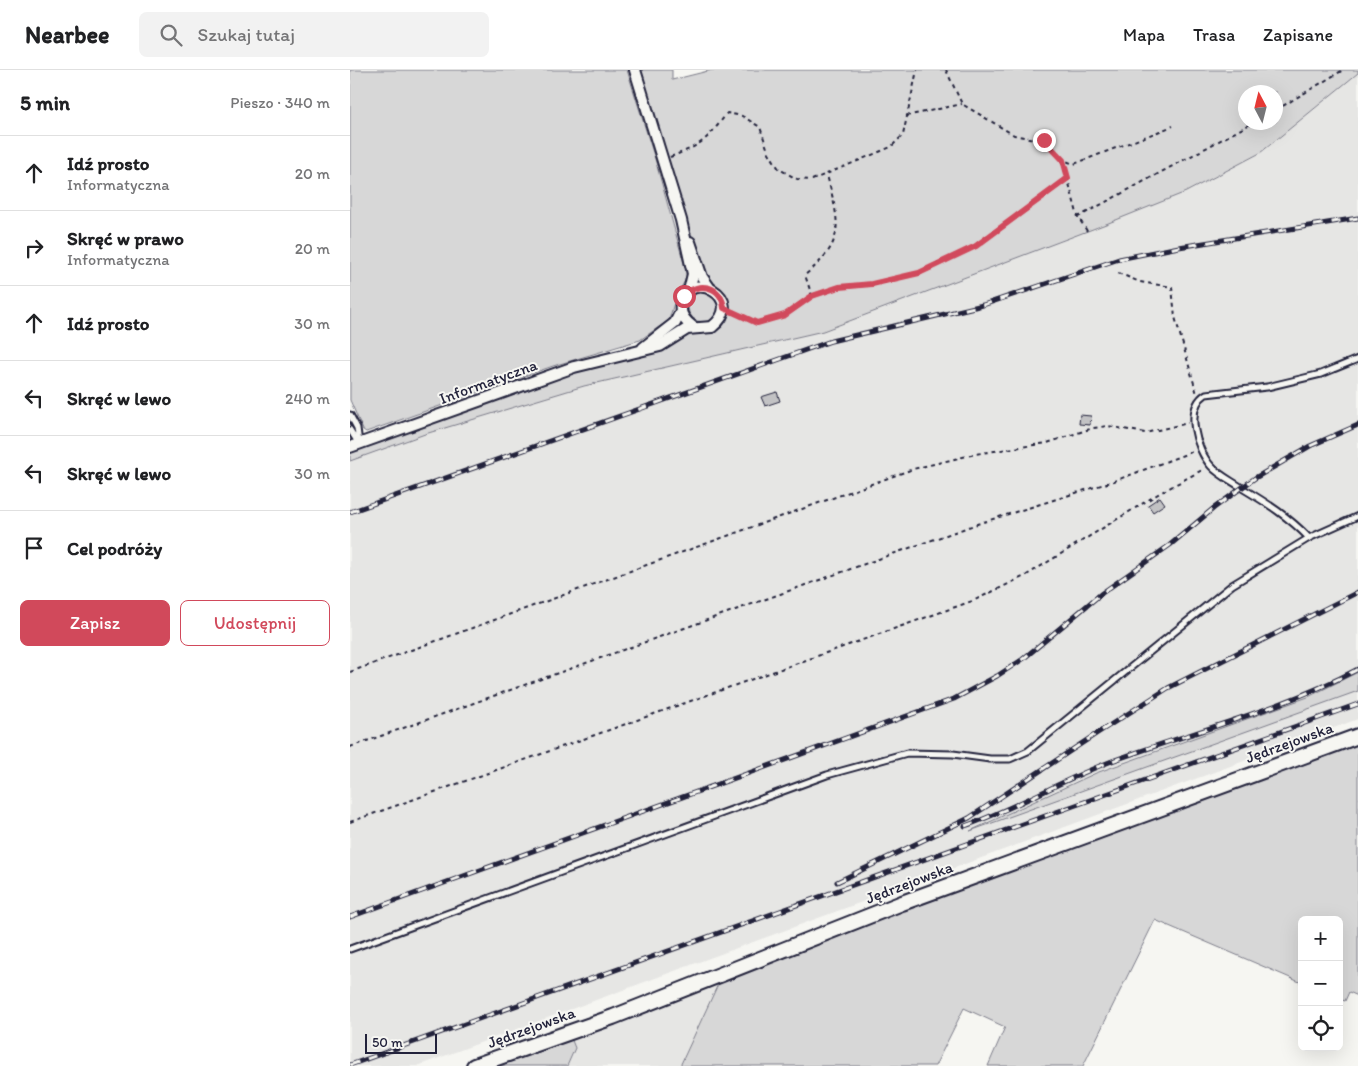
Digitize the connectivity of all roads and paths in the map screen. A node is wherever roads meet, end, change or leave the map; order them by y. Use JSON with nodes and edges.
{"nodes":[{"id":1,"x":635,"y":70,"type":"edge"},
{"id":2,"x":917,"y":70,"type":"edge"},
{"id":3,"x":946,"y":70,"type":"edge"},
{"id":4,"x":1343,"y":70,"type":"edge"},
{"id":5,"x":962,"y":104,"type":"junction"},
{"id":6,"x":1283,"y":106,"type":"edge"},
{"id":7,"x":906,"y":116,"type":"junction"},
{"id":8,"x":1173,"y":126,"type":"dead end"},
{"id":9,"x":1239,"y":130,"type":"edge"},
{"id":10,"x":664,"y":159,"type":"junction"},
{"id":11,"x":1063,"y":160,"type":"junction"},
{"id":12,"x":827,"y":175,"type":"junction"},
{"id":13,"x":1068,"y":178,"type":"junction"},
{"id":14,"x":1078,"y":217,"type":"junction"},
{"id":15,"x":680,"y":220,"type":"junction"},
{"id":16,"x":1087,"y":231,"type":"dead end"},
{"id":17,"x":1118,"y":273,"type":"dead end"},
{"id":18,"x":709,"y":287,"type":"junction"},
{"id":19,"x":689,"y":291,"type":"junction"},
{"id":20,"x":812,"y":296,"type":"junction"},
{"id":21,"x":724,"y":308,"type":"junction"},
{"id":22,"x":681,"y":311,"type":"junction"},
{"id":23,"x":693,"y":327,"type":"junction"},
{"id":24,"x":638,"y":350,"type":"junction"},
{"id":25,"x":1358,"y":359,"type":"edge"},
{"id":26,"x":1198,"y":399,"type":"junction"},
{"id":27,"x":350,"y":415,"type":"edge"},
{"id":28,"x":1194,"y":422,"type":"junction"},
{"id":29,"x":350,"y":430,"type":"edge"},
{"id":30,"x":354,"y":445,"type":"edge"},
{"id":31,"x":1201,"y":448,"type":"junction"},
{"id":32,"x":1210,"y":466,"type":"junction"},
{"id":33,"x":1358,"y":516,"type":"edge"},
{"id":34,"x":1309,"y":538,"type":"junction"},
{"id":35,"x":350,"y":672,"type":"edge"},
{"id":36,"x":1358,"y":736,"type":"edge"},
{"id":37,"x":350,"y":748,"type":"edge"},
{"id":38,"x":350,"y":822,"type":"edge"},
{"id":39,"x":350,"y":949,"type":"edge"},
{"id":40,"x":474,"y":1066,"type":"edge"}],
"edges":[{"from":1,"to":10,"type":"street","name":"Informatyczna"},
{"from":2,"to":7,"type":"path"},
{"from":3,"to":5,"type":"path"},
{"from":4,"to":6,"type":"path"},
{"from":5,"to":7,"type":"path"},
{"from":5,"to":11,"type":"path"},
{"from":7,"to":12,"type":"path"},
{"from":8,"to":11,"type":"path"},
{"from":9,"to":14,"type":"path"},
{"from":10,"to":12,"type":"path"},
{"from":10,"to":15,"type":"street","name":"Informatyczna"},
{"from":11,"to":13,"type":"path"},
{"from":12,"to":20,"type":"path"},
{"from":13,"to":14,"type":"path"},
{"from":13,"to":20,"type":"path"},
{"from":14,"to":16,"type":"path"},
{"from":15,"to":18,"type":"street","name":"Informatyczna"},
{"from":15,"to":19,"type":"street","name":"Informatyczna"},
{"from":17,"to":26,"type":"path"},
{"from":18,"to":19,"type":"street"},
{"from":18,"to":21,"type":"street","name":"Informatyczna"},
{"from":19,"to":22,"type":"street","name":"Informatyczna"},
{"from":20,"to":21,"type":"path"},
{"from":21,"to":23,"type":"street","name":"Informatyczna"},
{"from":22,"to":23,"type":"street"},
{"from":22,"to":24,"type":"street","name":"Informatyczna"},
{"from":23,"to":24,"type":"street","name":"Informatyczna"},
{"from":24,"to":30,"type":"street","name":"Informatyczna"},
{"from":25,"to":26,"type":"lane"},
{"from":26,"to":28,"type":"lane"},
{"from":27,"to":30,"type":"lane"},
{"from":28,"to":31,"type":"lane"},
{"from":28,"to":35,"type":"path"},
{"from":29,"to":30,"type":"lane"},
{"from":31,"to":32,"type":"lane"},
{"from":31,"to":37,"type":"path"},
{"from":32,"to":34,"type":"lane"},
{"from":32,"to":38,"type":"path"},
{"from":33,"to":34,"type":"lane"},
{"from":34,"to":39,"type":"lane"},
{"from":36,"to":40,"type":"street","name":"Jędrzejowska"}]}
